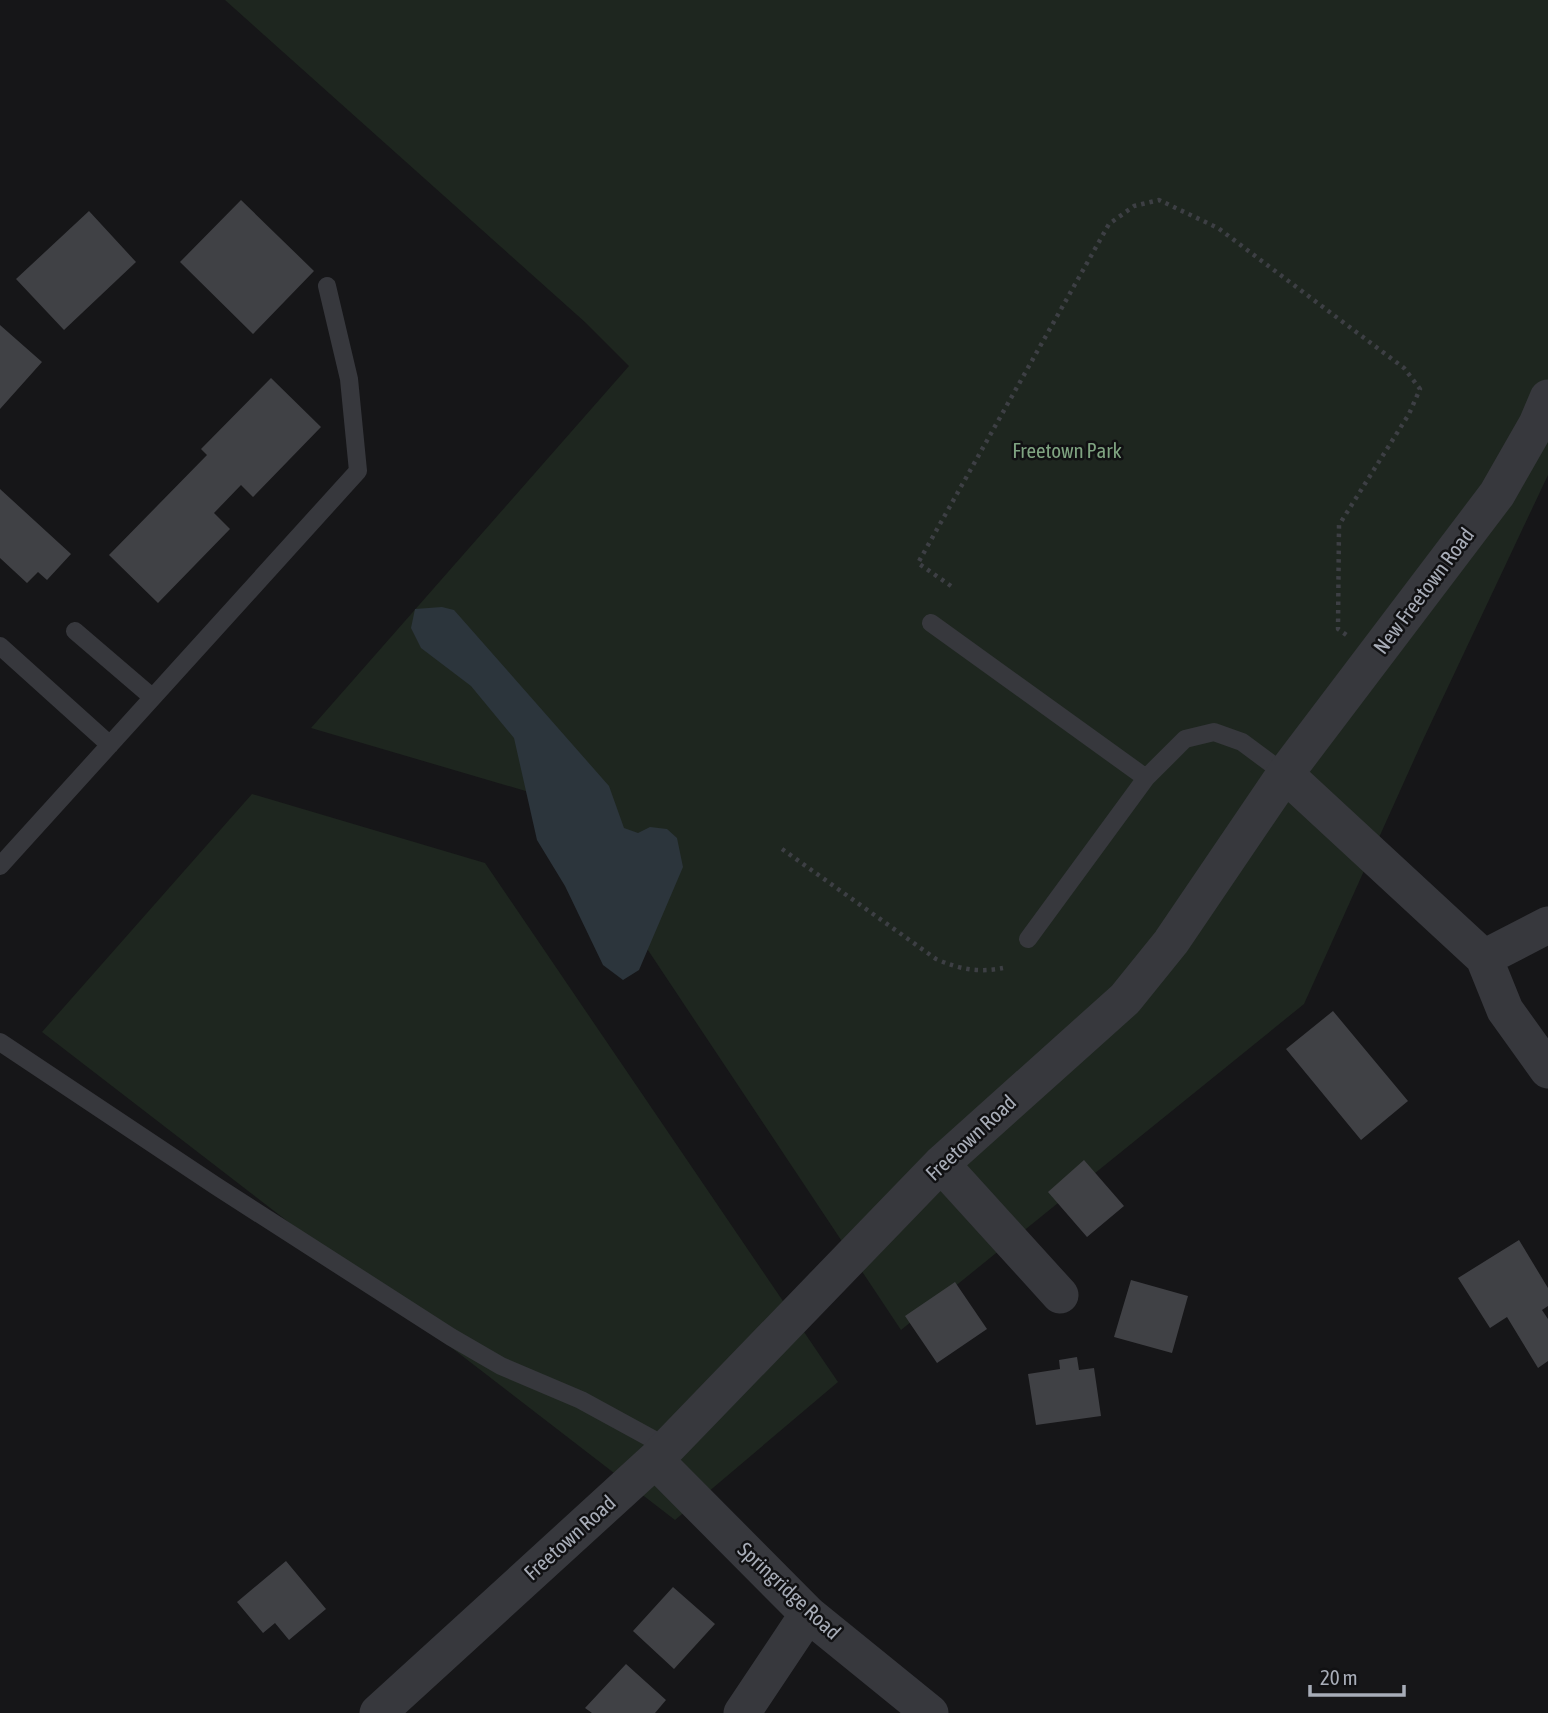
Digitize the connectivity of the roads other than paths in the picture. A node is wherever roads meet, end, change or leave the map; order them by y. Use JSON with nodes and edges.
{"nodes":[{"id":1,"x":327,"y":286,"type":"dead end"},
{"id":2,"x":1548,"y":398,"type":"edge"},
{"id":3,"x":931,"y":623,"type":"dead end"},
{"id":4,"x":75,"y":631,"type":"dead end"},
{"id":5,"x":0,"y":646,"type":"edge"},
{"id":6,"x":152,"y":697,"type":"junction"},
{"id":7,"x":110,"y":745,"type":"junction"},
{"id":8,"x":1285,"y":774,"type":"junction"},
{"id":9,"x":1146,"y":778,"type":"junction"},
{"id":10,"x":0,"y":866,"type":"edge"},
{"id":11,"x":1548,"y":925,"type":"edge"},
{"id":12,"x":1028,"y":939,"type":"dead end"},
{"id":13,"x":1484,"y":958,"type":"junction"},
{"id":14,"x":0,"y":1042,"type":"edge"},
{"id":15,"x":1548,"y":1070,"type":"edge"},
{"id":16,"x":941,"y":1164,"type":"junction"},
{"id":17,"x":1060,"y":1295,"type":"dead end"},
{"id":18,"x":661,"y":1454,"type":"junction"},
{"id":19,"x":808,"y":1614,"type":"junction"},
{"id":20,"x":378,"y":1713,"type":"edge"},
{"id":21,"x":742,"y":1713,"type":"edge"},
{"id":22,"x":930,"y":1713,"type":"edge"}],
"edges":[{"from":1,"to":6,"type":"lane"},
{"from":2,"to":8,"type":"street","name":"New Freetown Road"},
{"from":3,"to":9,"type":"lane"},
{"from":4,"to":6,"type":"lane"},
{"from":5,"to":7,"type":"lane"},
{"from":6,"to":7,"type":"lane"},
{"from":7,"to":10,"type":"lane"},
{"from":8,"to":9,"type":"lane"},
{"from":8,"to":13,"type":"street"},
{"from":8,"to":16,"type":"street","name":"Freetown Road"},
{"from":9,"to":12,"type":"lane"},
{"from":11,"to":13,"type":"street"},
{"from":13,"to":15,"type":"street"},
{"from":14,"to":18,"type":"lane"},
{"from":16,"to":17,"type":"street"},
{"from":16,"to":18,"type":"street","name":"Freetown Road"},
{"from":18,"to":19,"type":"street","name":"Springridge Road"},
{"from":18,"to":20,"type":"street","name":"Freetown Road"},
{"from":19,"to":21,"type":"street"},
{"from":19,"to":22,"type":"street","name":"Springridge Road"}]}
